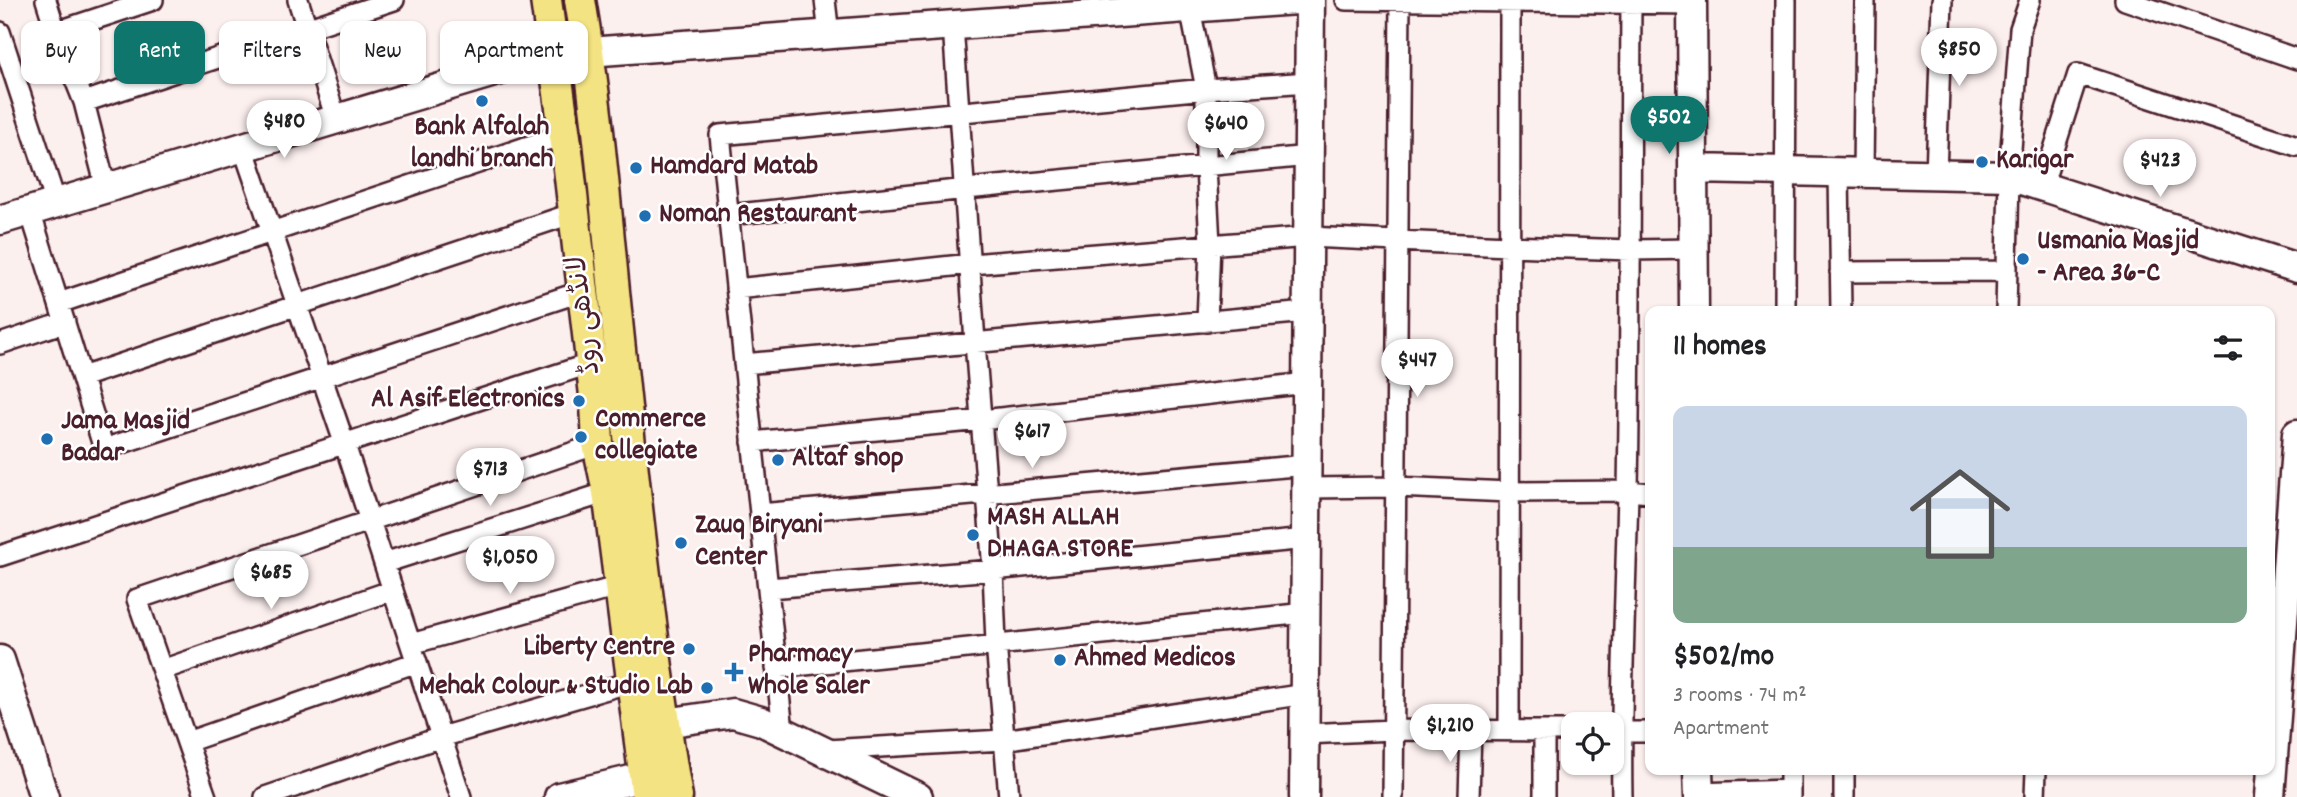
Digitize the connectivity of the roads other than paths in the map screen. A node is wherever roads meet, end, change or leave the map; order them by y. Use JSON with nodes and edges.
{"nodes":[{"id":1,"x":46,"y":0,"type":"edge"},
{"id":2,"x":153,"y":0,"type":"edge"},
{"id":3,"x":298,"y":0,"type":"edge"},
{"id":4,"x":394,"y":0,"type":"edge"},
{"id":5,"x":546,"y":0,"type":"edge"},
{"id":6,"x":825,"y":0,"type":"edge"},
{"id":7,"x":1297,"y":0,"type":"edge"},
{"id":8,"x":1310,"y":0,"type":"edge"},
{"id":9,"x":1346,"y":0,"type":"edge"},
{"id":10,"x":1786,"y":0,"type":"edge"},
{"id":11,"x":1865,"y":0,"type":"edge"},
{"id":12,"x":1942,"y":0,"type":"edge"},
{"id":13,"x":2030,"y":0,"type":"edge"},
{"id":14,"x":2125,"y":0,"type":"edge"},
{"id":15,"x":1400,"y":1,"type":"edge"},
{"id":16,"x":1478,"y":1,"type":"edge"},
{"id":17,"x":1539,"y":1,"type":"edge"},
{"id":18,"x":1631,"y":1,"type":"edge"},
{"id":19,"x":1510,"y":2,"type":"edge"},
{"id":20,"x":1692,"y":2,"type":"edge"},
{"id":21,"x":1073,"y":8,"type":"edge"},
{"id":22,"x":1190,"y":8,"type":"junction"},
{"id":23,"x":53,"y":21,"type":"edge"},
{"id":24,"x":89,"y":21,"type":"edge"},
{"id":25,"x":305,"y":21,"type":"edge"},
{"id":26,"x":326,"y":21,"type":"edge"},
{"id":27,"x":549,"y":21,"type":"edge"},
{"id":28,"x":953,"y":25,"type":"junction"},
{"id":29,"x":588,"y":26,"type":"edge"},
{"id":30,"x":0,"y":32,"type":"edge"},
{"id":31,"x":829,"y":35,"type":"junction"},
{"id":32,"x":588,"y":52,"type":"edge"},
{"id":33,"x":219,"y":57,"type":"edge"},
{"id":34,"x":2297,"y":59,"type":"edge"},
{"id":35,"x":1309,"y":82,"type":"junction"},
{"id":36,"x":77,"y":84,"type":"edge"},
{"id":37,"x":325,"y":84,"type":"edge"},
{"id":38,"x":440,"y":84,"type":"edge"},
{"id":39,"x":558,"y":84,"type":"edge"},
{"id":40,"x":593,"y":85,"type":"junction"},
{"id":41,"x":1206,"y":89,"type":"junction"},
{"id":42,"x":559,"y":90,"type":"junction"},
{"id":43,"x":84,"y":102,"type":"junction"},
{"id":44,"x":960,"y":114,"type":"junction"},
{"id":45,"x":336,"y":119,"type":"junction"},
{"id":46,"x":565,"y":134,"type":"junction"},
{"id":47,"x":2297,"y":146,"type":"edge"},
{"id":48,"x":243,"y":147,"type":"junction"},
{"id":49,"x":1309,"y":156,"type":"junction"},
{"id":50,"x":1206,"y":167,"type":"junction"},
{"id":51,"x":1693,"y":169,"type":"junction"},
{"id":52,"x":1786,"y":170,"type":"junction"},
{"id":53,"x":1851,"y":173,"type":"junction"},
{"id":54,"x":1936,"y":175,"type":"junction"},
{"id":55,"x":2009,"y":176,"type":"junction"},
{"id":56,"x":2042,"y":187,"type":"junction"},
{"id":57,"x":106,"y":188,"type":"junction"},
{"id":58,"x":966,"y":189,"type":"junction"},
{"id":59,"x":43,"y":207,"type":"junction"},
{"id":60,"x":574,"y":213,"type":"junction"},
{"id":61,"x":729,"y":215,"type":"junction"},
{"id":62,"x":0,"y":220,"type":"edge"},
{"id":63,"x":272,"y":232,"type":"junction"},
{"id":64,"x":1308,"y":237,"type":"junction"},
{"id":65,"x":1399,"y":240,"type":"junction"},
{"id":66,"x":1210,"y":244,"type":"junction"},
{"id":67,"x":1508,"y":246,"type":"junction"},
{"id":68,"x":1694,"y":249,"type":"junction"},
{"id":69,"x":1631,"y":250,"type":"junction"},
{"id":70,"x":971,"y":264,"type":"junction"},
{"id":71,"x":2297,"y":268,"type":"edge"},
{"id":72,"x":2007,"y":271,"type":"junction"},
{"id":73,"x":1840,"y":272,"type":"junction"},
{"id":74,"x":736,"y":289,"type":"junction"},
{"id":75,"x":583,"y":291,"type":"junction"},
{"id":76,"x":59,"y":303,"type":"junction"},
{"id":77,"x":297,"y":305,"type":"junction"},
{"id":78,"x":1694,"y":306,"type":"edge"},
{"id":79,"x":1785,"y":306,"type":"edge"},
{"id":80,"x":1840,"y":306,"type":"edge"},
{"id":81,"x":2006,"y":306,"type":"edge"},
{"id":82,"x":1307,"y":312,"type":"junction"},
{"id":83,"x":65,"y":322,"type":"junction"},
{"id":84,"x":1207,"y":322,"type":"junction"},
{"id":85,"x":975,"y":342,"type":"junction"},
{"id":86,"x":0,"y":344,"type":"edge"},
{"id":87,"x":592,"y":363,"type":"junction"},
{"id":88,"x":744,"y":365,"type":"junction"},
{"id":89,"x":82,"y":377,"type":"junction"},
{"id":90,"x":321,"y":377,"type":"junction"},
{"id":91,"x":1307,"y":383,"type":"junction"},
{"id":92,"x":982,"y":420,"type":"junction"},
{"id":93,"x":2297,"y":434,"type":"edge"},
{"id":94,"x":752,"y":442,"type":"junction"},
{"id":95,"x":598,"y":444,"type":"junction"},
{"id":96,"x":345,"y":445,"type":"junction"},
{"id":97,"x":1306,"y":476,"type":"junction"},
{"id":98,"x":1396,"y":487,"type":"junction"},
{"id":99,"x":1628,"y":491,"type":"junction"},
{"id":100,"x":608,"y":492,"type":"junction"},
{"id":101,"x":1509,"y":492,"type":"junction"},
{"id":102,"x":1645,"y":493,"type":"edge"},
{"id":103,"x":986,"y":495,"type":"junction"},
{"id":104,"x":760,"y":514,"type":"junction"},
{"id":105,"x":370,"y":521,"type":"junction"},
{"id":106,"x":1306,"y":539,"type":"junction"},
{"id":107,"x":0,"y":556,"type":"edge"},
{"id":108,"x":384,"y":563,"type":"junction"},
{"id":109,"x":993,"y":570,"type":"junction"},
{"id":110,"x":620,"y":586,"type":"junction"},
{"id":111,"x":768,"y":588,"type":"junction"},
{"id":112,"x":393,"y":590,"type":"junction"},
{"id":113,"x":1306,"y":613,"type":"junction"},
{"id":114,"x":996,"y":643,"type":"junction"},
{"id":115,"x":2283,"y":648,"type":"edge"},
{"id":116,"x":414,"y":653,"type":"junction"},
{"id":117,"x":0,"y":660,"type":"edge"},
{"id":118,"x":776,"y":668,"type":"junction"},
{"id":119,"x":162,"y":670,"type":"junction"},
{"id":120,"x":631,"y":682,"type":"junction"},
{"id":121,"x":1305,"y":694,"type":"junction"},
{"id":122,"x":1617,"y":712,"type":"edge"},
{"id":123,"x":2275,"y":720,"type":"edge"},
{"id":124,"x":665,"y":723,"type":"junction"},
{"id":125,"x":1393,"y":730,"type":"junction"},
{"id":126,"x":1509,"y":730,"type":"junction"},
{"id":127,"x":1471,"y":731,"type":"junction"},
{"id":128,"x":1544,"y":731,"type":"junction"},
{"id":129,"x":1561,"y":731,"type":"edge"},
{"id":130,"x":783,"y":732,"type":"junction"},
{"id":131,"x":1624,"y":732,"type":"edge"},
{"id":132,"x":1645,"y":732,"type":"edge"},
{"id":133,"x":1305,"y":734,"type":"junction"},
{"id":134,"x":441,"y":737,"type":"junction"},
{"id":135,"x":1003,"y":740,"type":"junction"},
{"id":136,"x":187,"y":742,"type":"junction"},
{"id":137,"x":822,"y":751,"type":"junction"},
{"id":138,"x":1620,"y":775,"type":"edge"},
{"id":139,"x":1844,"y":775,"type":"edge"},
{"id":140,"x":2036,"y":775,"type":"edge"},
{"id":141,"x":2271,"y":775,"type":"edge"},
{"id":142,"x":1790,"y":786,"type":"edge"},
{"id":143,"x":645,"y":787,"type":"edge"},
{"id":144,"x":1698,"y":787,"type":"edge"},
{"id":145,"x":886,"y":789,"type":"edge"},
{"id":146,"x":39,"y":795,"type":"edge"},
{"id":147,"x":206,"y":797,"type":"edge"},
{"id":148,"x":265,"y":797,"type":"edge"},
{"id":149,"x":461,"y":797,"type":"edge"},
{"id":150,"x":559,"y":797,"type":"edge"},
{"id":151,"x":677,"y":797,"type":"edge"},
{"id":152,"x":918,"y":797,"type":"edge"},
{"id":153,"x":1009,"y":797,"type":"edge"},
{"id":154,"x":1304,"y":797,"type":"edge"},
{"id":155,"x":1393,"y":797,"type":"edge"},
{"id":156,"x":1469,"y":797,"type":"edge"},
{"id":157,"x":1544,"y":797,"type":"edge"},
{"id":158,"x":1622,"y":797,"type":"edge"},
{"id":159,"x":1844,"y":797,"type":"edge"},
{"id":160,"x":2035,"y":797,"type":"edge"},
{"id":161,"x":2270,"y":797,"type":"edge"}],
"edges":[{"from":1,"to":23,"type":"street"},
{"from":2,"to":24,"type":"street"},
{"from":3,"to":25,"type":"street"},
{"from":4,"to":26,"type":"street"},
{"from":5,"to":27,"type":"main road","name":"لانڈھی روڈ"},
{"from":6,"to":31,"type":"street"},
{"from":7,"to":22,"type":"street"},
{"from":8,"to":35,"type":"street"},
{"from":9,"to":15,"type":"street"},
{"from":10,"to":52,"type":"street"},
{"from":11,"to":53,"type":"street"},
{"from":12,"to":54,"type":"street"},
{"from":13,"to":55,"type":"street"},
{"from":14,"to":34,"type":"street"},
{"from":15,"to":16,"type":"street"},
{"from":15,"to":65,"type":"street"},
{"from":16,"to":19,"type":"street"},
{"from":17,"to":18,"type":"street"},
{"from":17,"to":19,"type":"street"},
{"from":18,"to":20,"type":"street"},
{"from":18,"to":69,"type":"street"},
{"from":19,"to":67,"type":"street"},
{"from":20,"to":51,"type":"street"},
{"from":21,"to":22,"type":"street"},
{"from":21,"to":28,"type":"street"},
{"from":22,"to":41,"type":"street"},
{"from":28,"to":31,"type":"street"},
{"from":28,"to":44,"type":"street"},
{"from":29,"to":31,"type":"street"},
{"from":30,"to":59,"type":"street"},
{"from":32,"to":40,"type":"main road","name":"لانڈھی روڈ"},
{"from":33,"to":43,"type":"street"},
{"from":35,"to":41,"type":"street"},
{"from":35,"to":49,"type":"street"},
{"from":36,"to":43,"type":"street"},
{"from":37,"to":45,"type":"street"},
{"from":38,"to":45,"type":"street"},
{"from":39,"to":42,"type":"main road","name":"لانڈھی روڈ"},
{"from":40,"to":42,"type":"main road"},
{"from":40,"to":124,"type":"main road","name":"لانڈھی روڈ"},
{"from":41,"to":44,"type":"street"},
{"from":41,"to":50,"type":"street"},
{"from":42,"to":46,"type":"main road","name":"لانڈھی روڈ"},
{"from":43,"to":57,"type":"street"},
{"from":44,"to":58,"type":"street"},
{"from":44,"to":61,"type":"street"},
{"from":45,"to":48,"type":"street"},
{"from":46,"to":60,"type":"main road","name":"لانڈھی روڈ"},
{"from":46,"to":63,"type":"street"},
{"from":47,"to":56,"type":"street"},
{"from":48,"to":57,"type":"street"},
{"from":48,"to":63,"type":"street"},
{"from":49,"to":50,"type":"street"},
{"from":49,"to":64,"type":"street"},
{"from":50,"to":58,"type":"street"},
{"from":50,"to":66,"type":"street"},
{"from":51,"to":52,"type":"street"},
{"from":51,"to":68,"type":"street"},
{"from":52,"to":53,"type":"street"},
{"from":52,"to":79,"type":"street"},
{"from":53,"to":54,"type":"street"},
{"from":53,"to":73,"type":"street"},
{"from":54,"to":55,"type":"street"},
{"from":55,"to":56,"type":"street"},
{"from":55,"to":72,"type":"street"},
{"from":56,"to":71,"type":"street"},
{"from":57,"to":59,"type":"street"},
{"from":58,"to":61,"type":"street"},
{"from":58,"to":70,"type":"street"},
{"from":59,"to":62,"type":"street"},
{"from":59,"to":76,"type":"street"},
{"from":60,"to":75,"type":"main road","name":"لانڈھی روڈ"},
{"from":60,"to":77,"type":"street"},
{"from":61,"to":74,"type":"street"},
{"from":63,"to":76,"type":"street"},
{"from":63,"to":77,"type":"street"},
{"from":64,"to":65,"type":"street"},
{"from":64,"to":66,"type":"street"},
{"from":64,"to":82,"type":"street"},
{"from":65,"to":67,"type":"street"},
{"from":65,"to":98,"type":"street"},
{"from":66,"to":70,"type":"street"},
{"from":66,"to":84,"type":"street"},
{"from":67,"to":69,"type":"street"},
{"from":67,"to":101,"type":"street"},
{"from":68,"to":69,"type":"street"},
{"from":68,"to":78,"type":"street"},
{"from":69,"to":99,"type":"street"},
{"from":70,"to":74,"type":"street"},
{"from":70,"to":85,"type":"street"},
{"from":72,"to":73,"type":"street"},
{"from":72,"to":81,"type":"street"},
{"from":73,"to":80,"type":"street"},
{"from":74,"to":88,"type":"street"},
{"from":75,"to":87,"type":"main road","name":"لانڈھی روڈ"},
{"from":75,"to":90,"type":"street"},
{"from":76,"to":83,"type":"street"},
{"from":77,"to":89,"type":"street"},
{"from":77,"to":90,"type":"street"},
{"from":82,"to":84,"type":"street"},
{"from":82,"to":91,"type":"street"},
{"from":83,"to":86,"type":"street"},
{"from":83,"to":89,"type":"street"},
{"from":84,"to":85,"type":"street"},
{"from":85,"to":88,"type":"street"},
{"from":85,"to":92,"type":"street"},
{"from":87,"to":95,"type":"main road","name":"لانڈھی روڈ"},
{"from":87,"to":96,"type":"street"},
{"from":88,"to":94,"type":"street"},
{"from":89,"to":90,"type":"street"},
{"from":90,"to":96,"type":"street"},
{"from":91,"to":92,"type":"street"},
{"from":91,"to":97,"type":"street"},
{"from":92,"to":94,"type":"street"},
{"from":92,"to":103,"type":"street"},
{"from":93,"to":115,"type":"street"},
{"from":94,"to":104,"type":"street"},
{"from":95,"to":100,"type":"main road","name":"لانڈھی روڈ"},
{"from":95,"to":105,"type":"street"},
{"from":96,"to":105,"type":"street"},
{"from":96,"to":107,"type":"street"},
{"from":97,"to":98,"type":"street"},
{"from":97,"to":103,"type":"street"},
{"from":97,"to":106,"type":"street"},
{"from":98,"to":101,"type":"street"},
{"from":98,"to":125,"type":"street"},
{"from":99,"to":101,"type":"street"},
{"from":99,"to":102,"type":"street"},
{"from":99,"to":122,"type":"street"},
{"from":100,"to":108,"type":"street"},
{"from":100,"to":110,"type":"main road","name":"لانڈھی روڈ"},
{"from":101,"to":126,"type":"street"},
{"from":103,"to":104,"type":"street"},
{"from":103,"to":109,"type":"street"},
{"from":104,"to":111,"type":"street"},
{"from":105,"to":108,"type":"street"},
{"from":105,"to":119,"type":"street"},
{"from":106,"to":109,"type":"street"},
{"from":106,"to":113,"type":"street"},
{"from":108,"to":112,"type":"street"},
{"from":109,"to":111,"type":"street"},
{"from":109,"to":114,"type":"street"},
{"from":110,"to":116,"type":"street"},
{"from":110,"to":120,"type":"main road","name":"لانڈھی روڈ"},
{"from":111,"to":118,"type":"street"},
{"from":112,"to":116,"type":"street"},
{"from":112,"to":119,"type":"street"},
{"from":113,"to":114,"type":"street"},
{"from":113,"to":121,"type":"street"},
{"from":114,"to":118,"type":"street"},
{"from":114,"to":135,"type":"street"},
{"from":115,"to":123,"type":"street"},
{"from":116,"to":134,"type":"street"},
{"from":116,"to":136,"type":"street"},
{"from":117,"to":146,"type":"street"},
{"from":118,"to":130,"type":"street"},
{"from":119,"to":136,"type":"street"},
{"from":120,"to":134,"type":"street"},
{"from":120,"to":143,"type":"main road","name":"لانڈھی روڈ"},
{"from":121,"to":133,"type":"street"},
{"from":121,"to":135,"type":"street"},
{"from":124,"to":130,"type":"street"},
{"from":124,"to":151,"type":"main road","name":"لانڈھی روڈ"},
{"from":125,"to":127,"type":"street"},
{"from":125,"to":133,"type":"street"},
{"from":125,"to":155,"type":"street"},
{"from":126,"to":127,"type":"street"},
{"from":126,"to":128,"type":"street"},
{"from":127,"to":156,"type":"street"},
{"from":128,"to":129,"type":"street"},
{"from":128,"to":157,"type":"street"},
{"from":130,"to":137,"type":"street"},
{"from":131,"to":132,"type":"street"},
{"from":133,"to":154,"type":"street"},
{"from":134,"to":148,"type":"street"},
{"from":134,"to":149,"type":"street"},
{"from":135,"to":137,"type":"street"},
{"from":135,"to":153,"type":"street"},
{"from":136,"to":147,"type":"street"},
{"from":137,"to":145,"type":"street"},
{"from":138,"to":158,"type":"street"},
{"from":139,"to":159,"type":"street"},
{"from":140,"to":160,"type":"street"},
{"from":141,"to":161,"type":"street"},
{"from":142,"to":144,"type":"street"},
{"from":143,"to":150,"type":"street"},
{"from":145,"to":152,"type":"street"}]}
